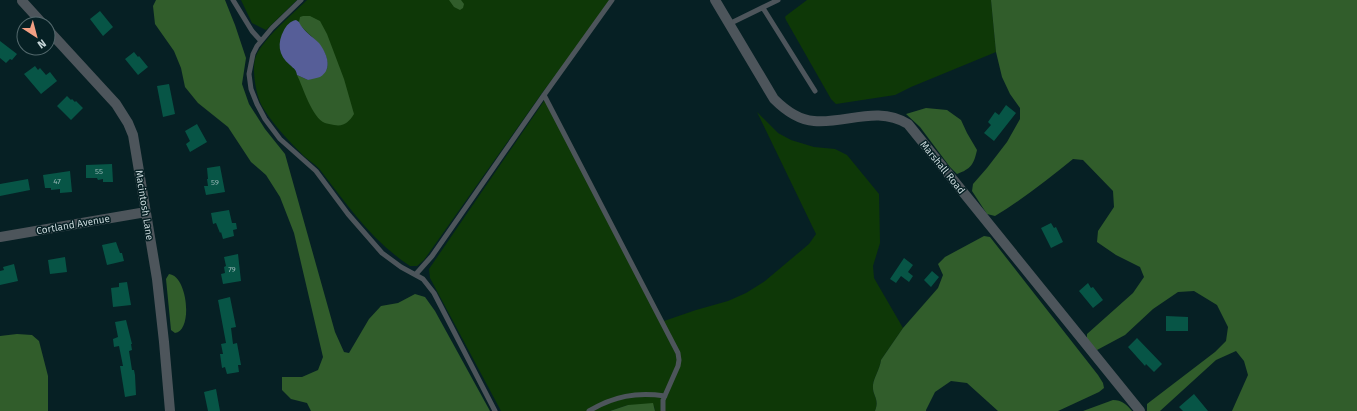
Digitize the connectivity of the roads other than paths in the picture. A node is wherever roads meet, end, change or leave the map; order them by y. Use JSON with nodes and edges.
{"nodes":[{"id":1,"x":233,"y":0,"type":"edge"},
{"id":2,"x":301,"y":0,"type":"edge"},
{"id":3,"x":612,"y":0,"type":"edge"},
{"id":4,"x":715,"y":0,"type":"edge"},
{"id":5,"x":778,"y":0,"type":"edge"},
{"id":6,"x":22,"y":1,"type":"dead end"},
{"id":7,"x":763,"y":8,"type":"junction"},
{"id":8,"x":36,"y":16,"type":"edge"},
{"id":9,"x":729,"y":24,"type":"junction"},
{"id":10,"x":56,"y":39,"type":"edge"},
{"id":11,"x":260,"y":41,"type":"junction"},
{"id":12,"x":815,"y":91,"type":"dead end"},
{"id":13,"x":544,"y":95,"type":"junction"},
{"id":14,"x":146,"y":212,"type":"junction"},
{"id":15,"x":0,"y":237,"type":"edge"},
{"id":16,"x":416,"y":274,"type":"junction"},
{"id":17,"x":665,"y":396,"type":"junction"},
{"id":18,"x":170,"y":411,"type":"edge"},
{"id":19,"x":495,"y":411,"type":"edge"},
{"id":20,"x":589,"y":411,"type":"edge"},
{"id":21,"x":663,"y":411,"type":"edge"},
{"id":22,"x":1140,"y":411,"type":"edge"}],
"edges":[{"from":1,"to":11,"type":"lane"},
{"from":2,"to":11,"type":"lane"},
{"from":3,"to":13,"type":"lane"},
{"from":4,"to":9,"type":"street","name":"Marshall Road"},
{"from":5,"to":7,"type":"lane"},
{"from":6,"to":8,"type":"street"},
{"from":7,"to":9,"type":"lane"},
{"from":7,"to":12,"type":"lane"},
{"from":9,"to":22,"type":"street","name":"Marshall Road"},
{"from":10,"to":14,"type":"street","name":"Macintosh Lane"},
{"from":11,"to":16,"type":"lane"},
{"from":13,"to":16,"type":"lane"},
{"from":13,"to":17,"type":"lane"},
{"from":14,"to":15,"type":"street","name":"Cortland Avenue"},
{"from":14,"to":18,"type":"street","name":"Macintosh Lane"},
{"from":16,"to":19,"type":"lane"},
{"from":17,"to":20,"type":"lane"},
{"from":17,"to":21,"type":"lane"}]}
